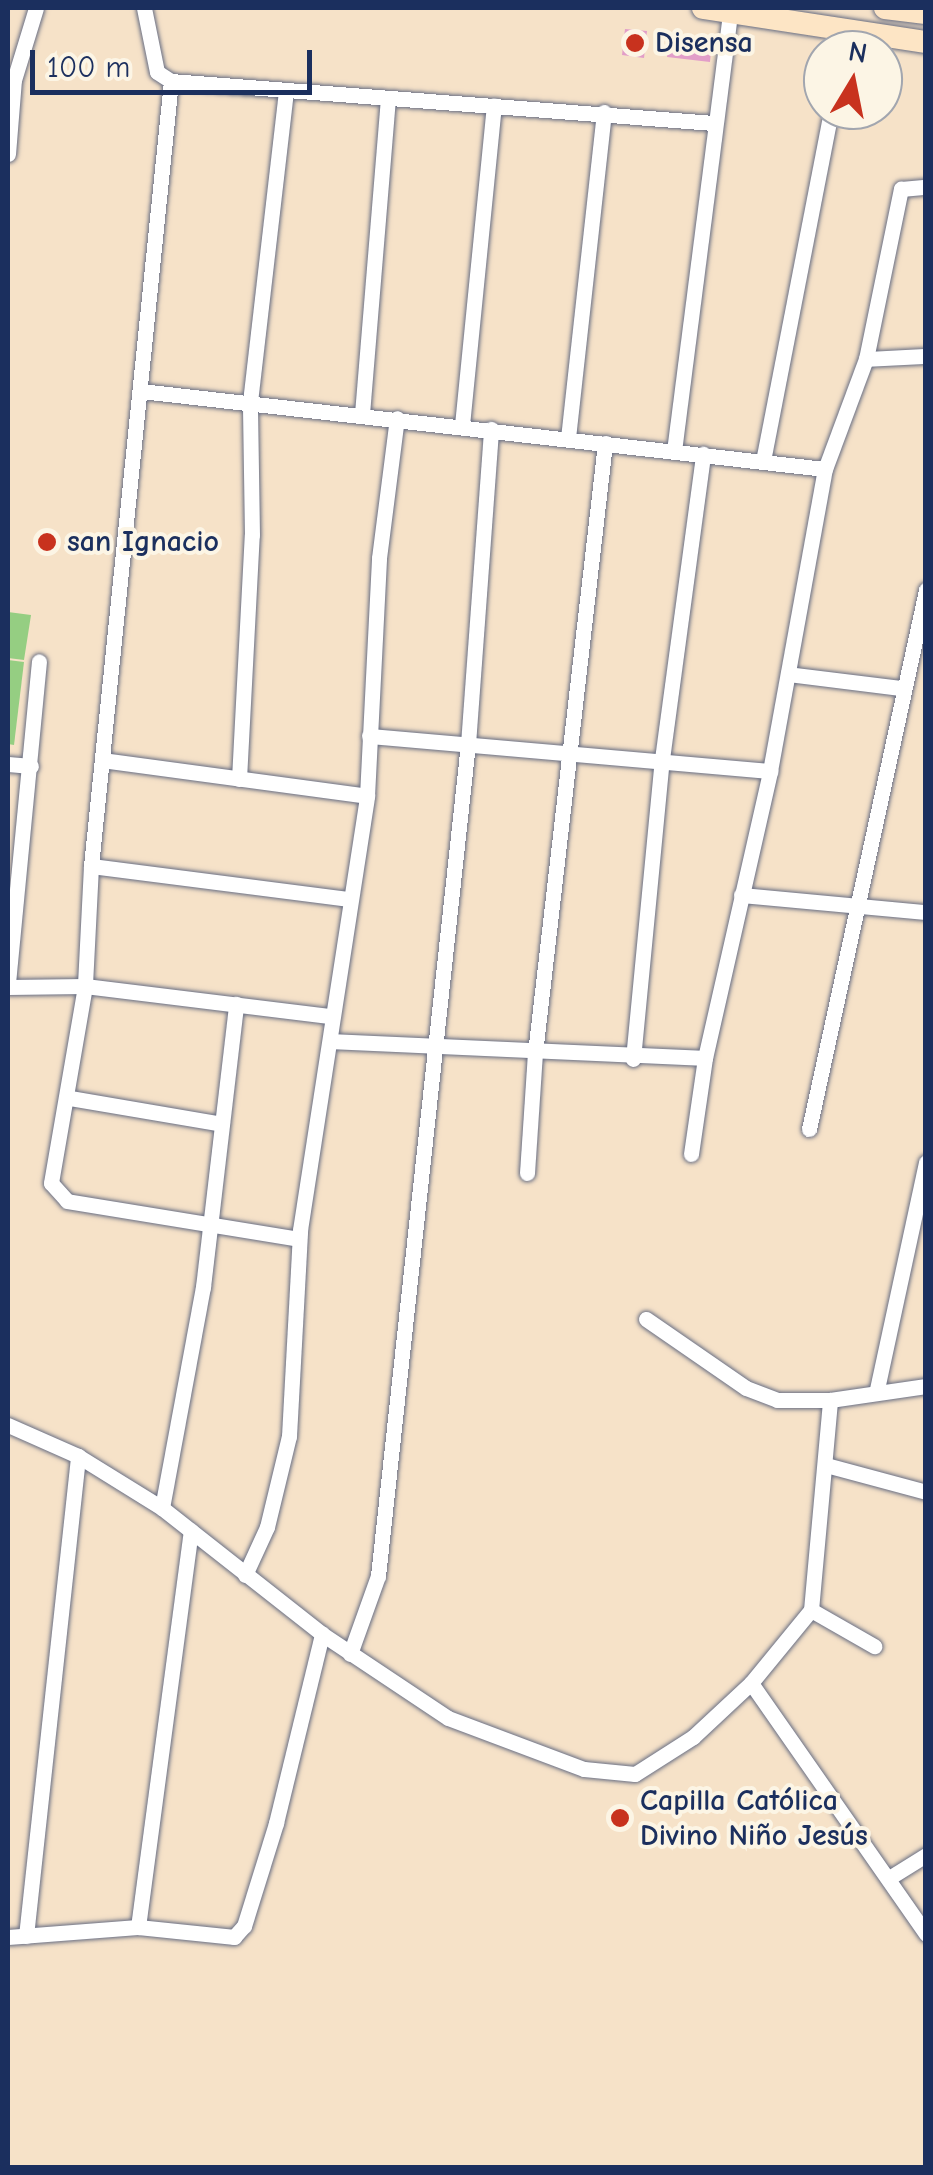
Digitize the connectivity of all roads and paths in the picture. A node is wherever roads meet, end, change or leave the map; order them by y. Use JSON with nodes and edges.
{"nodes":[{"id":1,"x":36,"y":8,"type":"edge"},
{"id":2,"x":144,"y":8,"type":"edge"},
{"id":3,"x":703,"y":8,"type":"edge"},
{"id":4,"x":884,"y":8,"type":"edge"},
{"id":5,"x":730,"y":10,"type":"edge"},
{"id":6,"x":922,"y":11,"type":"edge"},
{"id":7,"x":804,"y":30,"type":"edge"},
{"id":8,"x":171,"y":81,"type":"junction"},
{"id":9,"x":286,"y":92,"type":"junction"},
{"id":10,"x":388,"y":101,"type":"junction"},
{"id":11,"x":494,"y":106,"type":"junction"},
{"id":12,"x":604,"y":112,"type":"junction"},
{"id":13,"x":713,"y":123,"type":"junction"},
{"id":14,"x":827,"y":130,"type":"edge"},
{"id":15,"x":8,"y":154,"type":"edge"},
{"id":16,"x":926,"y":187,"type":"edge"},
{"id":17,"x":926,"y":356,"type":"edge"},
{"id":18,"x":866,"y":359,"type":"junction"},
{"id":19,"x":141,"y":391,"type":"junction"},
{"id":20,"x":250,"y":402,"type":"junction"},
{"id":21,"x":362,"y":414,"type":"junction"},
{"id":22,"x":397,"y":418,"type":"junction"},
{"id":23,"x":462,"y":425,"type":"junction"},
{"id":24,"x":491,"y":429,"type":"junction"},
{"id":25,"x":568,"y":438,"type":"junction"},
{"id":26,"x":605,"y":442,"type":"junction"},
{"id":27,"x":674,"y":450,"type":"junction"},
{"id":28,"x":703,"y":454,"type":"junction"},
{"id":29,"x":763,"y":461,"type":"junction"},
{"id":30,"x":825,"y":469,"type":"junction"},
{"id":31,"x":926,"y":590,"type":"edge"},
{"id":32,"x":908,"y":660,"type":"junction"},
{"id":33,"x":39,"y":661,"type":"dead end"},
{"id":34,"x":926,"y":663,"type":"edge"},
{"id":35,"x":788,"y":674,"type":"junction"},
{"id":36,"x":901,"y":688,"type":"junction"},
{"id":37,"x":369,"y":736,"type":"junction"},
{"id":38,"x":468,"y":744,"type":"junction"},
{"id":39,"x":568,"y":749,"type":"junction"},
{"id":40,"x":662,"y":759,"type":"junction"},
{"id":41,"x":102,"y":760,"type":"junction"},
{"id":42,"x":8,"y":764,"type":"edge"},
{"id":43,"x":31,"y":766,"type":"junction"},
{"id":44,"x":770,"y":771,"type":"junction"},
{"id":45,"x":239,"y":778,"type":"junction"},
{"id":46,"x":366,"y":796,"type":"junction"},
{"id":47,"x":91,"y":866,"type":"junction"},
{"id":48,"x":741,"y":895,"type":"junction"},
{"id":49,"x":350,"y":899,"type":"junction"},
{"id":50,"x":857,"y":906,"type":"junction"},
{"id":51,"x":926,"y":912,"type":"edge"},
{"id":52,"x":8,"y":985,"type":"edge"},
{"id":53,"x":84,"y":986,"type":"junction"},
{"id":54,"x":236,"y":1004,"type":"junction"},
{"id":55,"x":332,"y":1016,"type":"junction"},
{"id":56,"x":331,"y":1041,"type":"junction"},
{"id":57,"x":435,"y":1050,"type":"junction"},
{"id":58,"x":535,"y":1053,"type":"junction"},
{"id":59,"x":632,"y":1058,"type":"junction"},
{"id":60,"x":705,"y":1058,"type":"junction"},
{"id":61,"x":70,"y":1098,"type":"junction"},
{"id":62,"x":222,"y":1124,"type":"junction"},
{"id":63,"x":809,"y":1128,"type":"dead end"},
{"id":64,"x":692,"y":1154,"type":"dead end"},
{"id":65,"x":926,"y":1162,"type":"edge"},
{"id":66,"x":527,"y":1173,"type":"dead end"},
{"id":67,"x":209,"y":1227,"type":"junction"},
{"id":68,"x":299,"y":1240,"type":"junction"},
{"id":69,"x":646,"y":1319,"type":"dead end"},
{"id":70,"x":926,"y":1386,"type":"edge"},
{"id":71,"x":877,"y":1389,"type":"junction"},
{"id":72,"x":830,"y":1400,"type":"junction"},
{"id":73,"x":8,"y":1426,"type":"edge"},
{"id":74,"x":78,"y":1456,"type":"junction"},
{"id":75,"x":826,"y":1464,"type":"junction"},
{"id":76,"x":926,"y":1492,"type":"edge"},
{"id":77,"x":162,"y":1508,"type":"junction"},
{"id":78,"x":191,"y":1531,"type":"junction"},
{"id":79,"x":245,"y":1575,"type":"junction"},
{"id":80,"x":811,"y":1610,"type":"junction"},
{"id":81,"x":322,"y":1634,"type":"junction"},
{"id":82,"x":874,"y":1646,"type":"dead end"},
{"id":83,"x":350,"y":1654,"type":"junction"},
{"id":84,"x":750,"y":1683,"type":"junction"},
{"id":85,"x":926,"y":1855,"type":"edge"},
{"id":86,"x":889,"y":1878,"type":"junction"},
{"id":87,"x":138,"y":1927,"type":"junction"},
{"id":88,"x":926,"y":1934,"type":"edge"},
{"id":89,"x":26,"y":1936,"type":"junction"},
{"id":90,"x":8,"y":1937,"type":"edge"}],
"edges":[{"from":1,"to":15,"type":"street"},
{"from":2,"to":8,"type":"street"},
{"from":3,"to":5,"type":"street"},
{"from":4,"to":6,"type":"street"},
{"from":5,"to":7,"type":"street"},
{"from":5,"to":13,"type":"street"},
{"from":8,"to":9,"type":"street"},
{"from":8,"to":19,"type":"street"},
{"from":9,"to":10,"type":"street"},
{"from":9,"to":20,"type":"street"},
{"from":10,"to":11,"type":"street"},
{"from":10,"to":21,"type":"street"},
{"from":11,"to":12,"type":"street"},
{"from":11,"to":23,"type":"street"},
{"from":12,"to":13,"type":"street"},
{"from":12,"to":25,"type":"street"},
{"from":13,"to":27,"type":"street"},
{"from":14,"to":29,"type":"street"},
{"from":16,"to":18,"type":"street"},
{"from":17,"to":18,"type":"street"},
{"from":18,"to":30,"type":"street"},
{"from":19,"to":20,"type":"street"},
{"from":19,"to":41,"type":"street"},
{"from":20,"to":21,"type":"street"},
{"from":20,"to":45,"type":"street"},
{"from":21,"to":22,"type":"street"},
{"from":22,"to":23,"type":"street"},
{"from":22,"to":37,"type":"street"},
{"from":23,"to":24,"type":"street"},
{"from":24,"to":25,"type":"street"},
{"from":24,"to":38,"type":"street"},
{"from":25,"to":26,"type":"street"},
{"from":26,"to":27,"type":"street"},
{"from":26,"to":39,"type":"street"},
{"from":27,"to":28,"type":"street"},
{"from":28,"to":29,"type":"street"},
{"from":28,"to":40,"type":"street"},
{"from":29,"to":30,"type":"street"},
{"from":30,"to":35,"type":"street"},
{"from":31,"to":32,"type":"street"},
{"from":32,"to":34,"type":"street"},
{"from":32,"to":36,"type":"street"},
{"from":33,"to":43,"type":"street"},
{"from":35,"to":36,"type":"street"},
{"from":35,"to":44,"type":"street"},
{"from":36,"to":50,"type":"street"},
{"from":37,"to":38,"type":"street"},
{"from":37,"to":46,"type":"street"},
{"from":38,"to":39,"type":"street"},
{"from":38,"to":57,"type":"street"},
{"from":39,"to":40,"type":"street"},
{"from":39,"to":58,"type":"street"},
{"from":40,"to":44,"type":"street"},
{"from":40,"to":59,"type":"street"},
{"from":41,"to":45,"type":"street"},
{"from":41,"to":47,"type":"street"},
{"from":42,"to":43,"type":"street"},
{"from":43,"to":52,"type":"street"},
{"from":44,"to":48,"type":"street"},
{"from":45,"to":46,"type":"street"},
{"from":46,"to":49,"type":"street"},
{"from":47,"to":49,"type":"street"},
{"from":47,"to":53,"type":"street"},
{"from":48,"to":50,"type":"street"},
{"from":48,"to":60,"type":"street"},
{"from":49,"to":55,"type":"street"},
{"from":50,"to":51,"type":"street"},
{"from":50,"to":63,"type":"street"},
{"from":52,"to":53,"type":"street"},
{"from":53,"to":54,"type":"street"},
{"from":53,"to":61,"type":"street"},
{"from":54,"to":55,"type":"street"},
{"from":54,"to":62,"type":"street"},
{"from":55,"to":56,"type":"street"},
{"from":56,"to":57,"type":"street"},
{"from":56,"to":68,"type":"street"},
{"from":57,"to":58,"type":"street"},
{"from":57,"to":83,"type":"street"},
{"from":58,"to":59,"type":"street"},
{"from":58,"to":66,"type":"street"},
{"from":59,"to":60,"type":"street"},
{"from":60,"to":64,"type":"street"},
{"from":61,"to":62,"type":"street"},
{"from":61,"to":67,"type":"street"},
{"from":62,"to":67,"type":"street"},
{"from":65,"to":71,"type":"street"},
{"from":67,"to":68,"type":"street"},
{"from":67,"to":77,"type":"street"},
{"from":68,"to":79,"type":"street"},
{"from":69,"to":72,"type":"street"},
{"from":70,"to":71,"type":"street"},
{"from":71,"to":72,"type":"street"},
{"from":72,"to":75,"type":"street"},
{"from":73,"to":74,"type":"street"},
{"from":74,"to":77,"type":"street"},
{"from":74,"to":89,"type":"street"},
{"from":75,"to":76,"type":"street"},
{"from":75,"to":80,"type":"street"},
{"from":77,"to":78,"type":"street"},
{"from":78,"to":79,"type":"street"},
{"from":78,"to":87,"type":"street"},
{"from":79,"to":81,"type":"street"},
{"from":80,"to":82,"type":"street"},
{"from":80,"to":84,"type":"street"},
{"from":81,"to":83,"type":"street"},
{"from":81,"to":87,"type":"street"},
{"from":83,"to":84,"type":"street"},
{"from":84,"to":86,"type":"street"},
{"from":85,"to":86,"type":"street"},
{"from":86,"to":88,"type":"street"},
{"from":87,"to":89,"type":"street"},
{"from":89,"to":90,"type":"street"}]}
